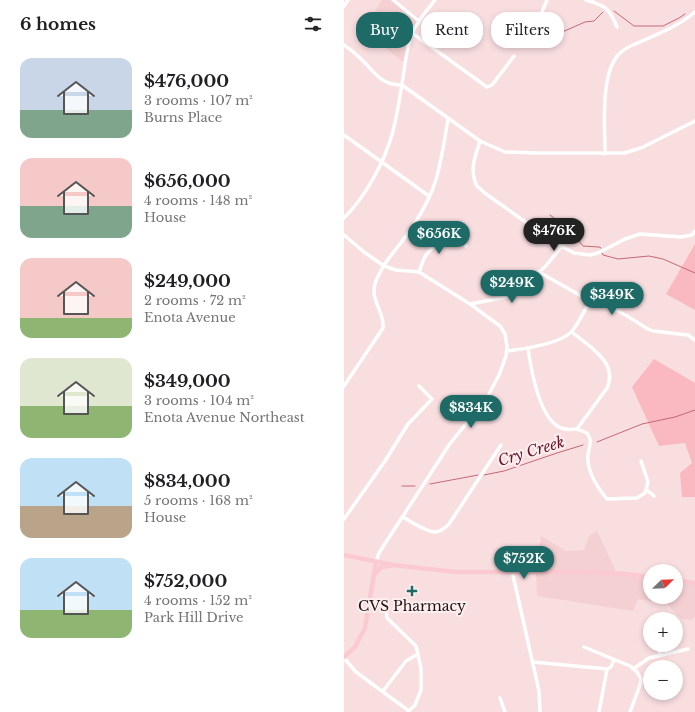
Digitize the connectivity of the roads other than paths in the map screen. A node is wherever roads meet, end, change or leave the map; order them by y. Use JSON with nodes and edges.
{"nodes":[{"id":1,"x":348,"y":0,"type":"edge"},
{"id":2,"x":393,"y":0,"type":"edge"},
{"id":3,"x":435,"y":0,"type":"edge"},
{"id":4,"x":547,"y":0,"type":"edge"},
{"id":5,"x":586,"y":0,"type":"edge"},
{"id":6,"x":344,"y":6,"type":"edge"},
{"id":7,"x":542,"y":12,"type":"dead end"},
{"id":8,"x":695,"y":12,"type":"edge"},
{"id":9,"x":419,"y":21,"type":"junction"},
{"id":10,"x":617,"y":27,"type":"dead end"},
{"id":11,"x":413,"y":31,"type":"edge"},
{"id":12,"x":413,"y":34,"type":"edge"},
{"id":13,"x":344,"y":45,"type":"edge"},
{"id":14,"x":408,"y":48,"type":"edge"},
{"id":15,"x":514,"y":56,"type":"dead end"},
{"id":16,"x":402,"y":85,"type":"junction"},
{"id":17,"x":448,"y":119,"type":"junction"},
{"id":18,"x":694,"y":122,"type":"edge"},
{"id":19,"x":344,"y":135,"type":"edge"},
{"id":20,"x":480,"y":141,"type":"junction"},
{"id":21,"x":604,"y":154,"type":"junction"},
{"id":22,"x":381,"y":162,"type":"junction"},
{"id":23,"x":429,"y":196,"type":"junction"},
{"id":24,"x":344,"y":218,"type":"edge"},
{"id":25,"x":695,"y":231,"type":"edge"},
{"id":26,"x":344,"y":236,"type":"edge"},
{"id":27,"x":466,"y":246,"type":"dead end"},
{"id":28,"x":560,"y":247,"type":"junction"},
{"id":29,"x":384,"y":266,"type":"junction"},
{"id":30,"x":420,"y":272,"type":"junction"},
{"id":31,"x":539,"y":272,"type":"junction"},
{"id":32,"x":590,"y":301,"type":"junction"},
{"id":33,"x":470,"y":304,"type":"junction"},
{"id":34,"x":572,"y":332,"type":"junction"},
{"id":35,"x":695,"y":340,"type":"edge"},
{"id":36,"x":528,"y":348,"type":"junction"},
{"id":37,"x":507,"y":351,"type":"junction"},
{"id":38,"x":344,"y":386,"type":"edge"},
{"id":39,"x":419,"y":386,"type":"dead end"},
{"id":40,"x":577,"y":429,"type":"junction"},
{"id":41,"x":501,"y":445,"type":"dead end"},
{"id":42,"x":641,"y":462,"type":"dead end"},
{"id":43,"x":647,"y":490,"type":"junction"},
{"id":44,"x":654,"y":496,"type":"dead end"},
{"id":45,"x":403,"y":517,"type":"junction"},
{"id":46,"x":344,"y":519,"type":"edge"},
{"id":47,"x":344,"y":555,"type":"edge"},
{"id":48,"x":376,"y":562,"type":"junction"},
{"id":49,"x":393,"y":565,"type":"junction"},
{"id":50,"x":512,"y":571,"type":"junction"},
{"id":51,"x":643,"y":576,"type":"edge"},
{"id":52,"x":374,"y":578,"type":"junction"},
{"id":53,"x":683,"y":581,"type":"edge"},
{"id":54,"x":695,"y":583,"type":"edge"},
{"id":55,"x":386,"y":608,"type":"dead end"},
{"id":56,"x":584,"y":647,"type":"dead end"},
{"id":57,"x":688,"y":649,"type":"dead end"},
{"id":58,"x":660,"y":652,"type":"edge"},
{"id":59,"x":418,"y":654,"type":"junction"},
{"id":60,"x":660,"y":655,"type":"junction"},
{"id":61,"x":344,"y":658,"type":"edge"},
{"id":62,"x":614,"y":660,"type":"junction"},
{"id":63,"x":533,"y":662,"type":"junction"},
{"id":64,"x":633,"y":668,"type":"junction"},
{"id":65,"x":607,"y":669,"type":"junction"},
{"id":66,"x":382,"y":691,"type":"junction"},
{"id":67,"x":500,"y":698,"type":"dead end"},
{"id":68,"x":409,"y":711,"type":"edge"},
{"id":69,"x":505,"y":712,"type":"edge"},
{"id":70,"x":540,"y":712,"type":"edge"},
{"id":71,"x":599,"y":712,"type":"edge"},
{"id":72,"x":630,"y":712,"type":"edge"}],
"edges":[{"from":1,"to":6,"type":"street"},
{"from":2,"to":9,"type":"street"},
{"from":3,"to":9,"type":"street"},
{"from":4,"to":7,"type":"street"},
{"from":5,"to":10,"type":"street"},
{"from":8,"to":21,"type":"street"},
{"from":9,"to":11,"type":"street"},
{"from":12,"to":15,"type":"street"},
{"from":13,"to":16,"type":"street"},
{"from":14,"to":16,"type":"street"},
{"from":16,"to":17,"type":"street"},
{"from":16,"to":22,"type":"street"},
{"from":17,"to":20,"type":"street"},
{"from":17,"to":23,"type":"street"},
{"from":18,"to":21,"type":"street"},
{"from":19,"to":22,"type":"street"},
{"from":20,"to":21,"type":"street"},
{"from":20,"to":28,"type":"street"},
{"from":22,"to":23,"type":"street"},
{"from":22,"to":24,"type":"street"},
{"from":23,"to":29,"type":"street"},
{"from":25,"to":28,"type":"street"},
{"from":26,"to":29,"type":"street"},
{"from":27,"to":30,"type":"street"},
{"from":28,"to":31,"type":"street"},
{"from":29,"to":30,"type":"street"},
{"from":29,"to":38,"type":"street"},
{"from":30,"to":33,"type":"street"},
{"from":31,"to":32,"type":"street"},
{"from":31,"to":33,"type":"street"},
{"from":32,"to":34,"type":"street"},
{"from":32,"to":35,"type":"street"},
{"from":33,"to":37,"type":"street"},
{"from":34,"to":36,"type":"street"},
{"from":34,"to":40,"type":"street"},
{"from":36,"to":37,"type":"street"},
{"from":36,"to":40,"type":"street"},
{"from":37,"to":45,"type":"street"},
{"from":39,"to":46,"type":"street"},
{"from":40,"to":43,"type":"street"},
{"from":41,"to":45,"type":"street"},
{"from":42,"to":43,"type":"street"},
{"from":43,"to":44,"type":"street"},
{"from":45,"to":48,"type":"street"},
{"from":47,"to":48,"type":"main road"},
{"from":48,"to":49,"type":"main road"},
{"from":48,"to":52,"type":"main road"},
{"from":49,"to":50,"type":"main road"},
{"from":49,"to":52,"type":"main road"},
{"from":50,"to":51,"type":"main road"},
{"from":50,"to":63,"type":"street"},
{"from":52,"to":61,"type":"main road"},
{"from":53,"to":54,"type":"main road"},
{"from":55,"to":59,"type":"street"},
{"from":56,"to":62,"type":"street"},
{"from":57,"to":60,"type":"street"},
{"from":58,"to":60,"type":"street"},
{"from":59,"to":66,"type":"street"},
{"from":59,"to":68,"type":"street"},
{"from":60,"to":64,"type":"street"},
{"from":61,"to":66,"type":"street"},
{"from":62,"to":64,"type":"street"},
{"from":62,"to":65,"type":"street"},
{"from":63,"to":65,"type":"street"},
{"from":63,"to":70,"type":"street"},
{"from":64,"to":72,"type":"street"},
{"from":65,"to":71,"type":"street"},
{"from":66,"to":68,"type":"street"},
{"from":67,"to":69,"type":"street"}]}
